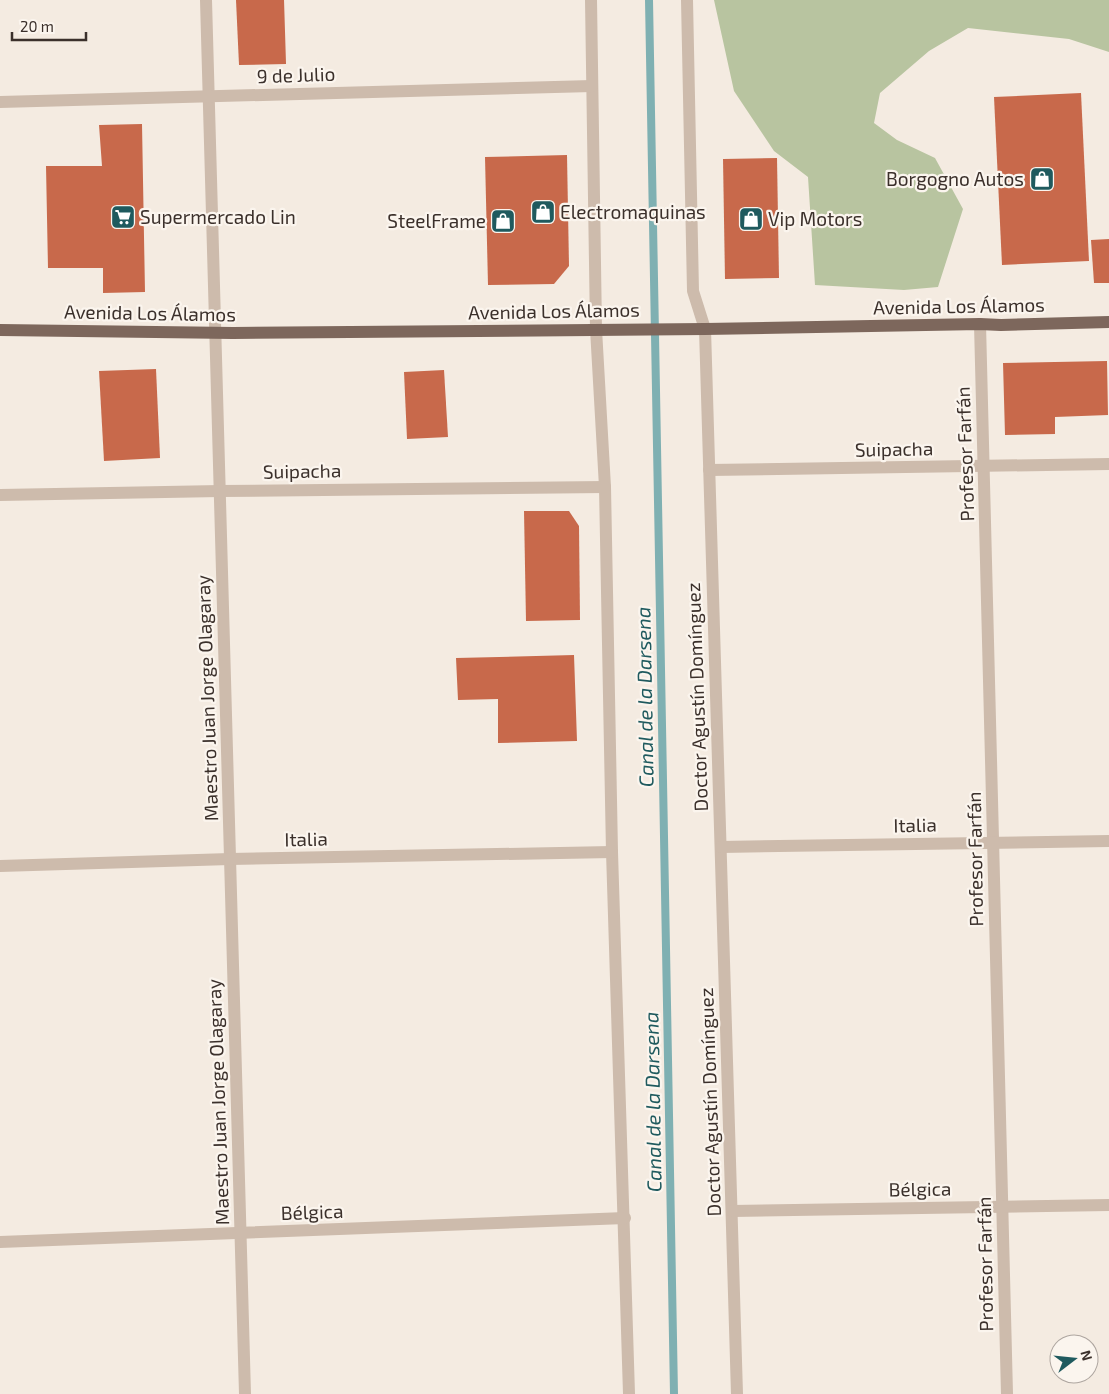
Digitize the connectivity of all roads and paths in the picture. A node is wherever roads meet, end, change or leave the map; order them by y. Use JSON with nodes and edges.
{"nodes":[{"id":1,"x":206,"y":0,"type":"edge"},
{"id":2,"x":591,"y":0,"type":"edge"},
{"id":3,"x":687,"y":0,"type":"edge"},
{"id":4,"x":592,"y":86,"type":"junction"},
{"id":5,"x":209,"y":96,"type":"junction"},
{"id":6,"x":0,"y":102,"type":"edge"},
{"id":7,"x":1109,"y":322,"type":"edge"},
{"id":8,"x":980,"y":324,"type":"junction"},
{"id":9,"x":596,"y":329,"type":"junction"},
{"id":10,"x":704,"y":329,"type":"junction"},
{"id":11,"x":0,"y":330,"type":"edge"},
{"id":12,"x":215,"y":332,"type":"junction"},
{"id":13,"x":1109,"y":464,"type":"edge"},
{"id":14,"x":984,"y":466,"type":"junction"},
{"id":15,"x":709,"y":470,"type":"junction"},
{"id":16,"x":605,"y":487,"type":"junction"},
{"id":17,"x":220,"y":491,"type":"junction"},
{"id":18,"x":0,"y":495,"type":"edge"},
{"id":19,"x":1109,"y":841,"type":"edge"},
{"id":20,"x":993,"y":843,"type":"junction"},
{"id":21,"x":721,"y":847,"type":"junction"},
{"id":22,"x":612,"y":852,"type":"junction"},
{"id":23,"x":230,"y":860,"type":"junction"},
{"id":24,"x":0,"y":866,"type":"edge"},
{"id":25,"x":1109,"y":1205,"type":"edge"},
{"id":26,"x":1002,"y":1207,"type":"junction"},
{"id":27,"x":732,"y":1212,"type":"junction"},
{"id":28,"x":625,"y":1218,"type":"junction"},
{"id":29,"x":240,"y":1232,"type":"junction"},
{"id":30,"x":0,"y":1242,"type":"edge"},
{"id":31,"x":245,"y":1394,"type":"edge"},
{"id":32,"x":630,"y":1394,"type":"edge"},
{"id":33,"x":738,"y":1394,"type":"edge"},
{"id":34,"x":1007,"y":1394,"type":"edge"}],
"edges":[{"from":1,"to":5,"type":"street","name":"Maestro Juan Jorge Olagaray"},
{"from":2,"to":4,"type":"street"},
{"from":3,"to":10,"type":"street","name":"Doctor Agustín Domínguez"},
{"from":4,"to":5,"type":"street","name":"9 de Julio"},
{"from":4,"to":9,"type":"street"},
{"from":5,"to":6,"type":"street","name":"9 de Julio"},
{"from":5,"to":12,"type":"street","name":"Maestro Juan Jorge Olagaray"},
{"from":7,"to":8,"type":"main road","name":"Avenida Los Álamos"},
{"from":8,"to":10,"type":"main road","name":"Avenida Los Álamos"},
{"from":8,"to":14,"type":"street","name":"Profesor Farfán"},
{"from":9,"to":10,"type":"main road","name":"Avenida Los Álamos"},
{"from":9,"to":12,"type":"main road","name":"Avenida Los Álamos"},
{"from":9,"to":16,"type":"street"},
{"from":10,"to":15,"type":"street","name":"Doctor Agustín Domínguez"},
{"from":11,"to":12,"type":"main road","name":"Avenida Los Álamos"},
{"from":12,"to":17,"type":"street","name":"Maestro Juan Jorge Olagaray"},
{"from":13,"to":14,"type":"street","name":"Suipacha"},
{"from":14,"to":15,"type":"street","name":"Suipacha"},
{"from":14,"to":20,"type":"street","name":"Profesor Farfán"},
{"from":15,"to":21,"type":"street","name":"Doctor Agustín Domínguez"},
{"from":16,"to":17,"type":"street","name":"Suipacha"},
{"from":16,"to":22,"type":"street"},
{"from":17,"to":18,"type":"street","name":"Suipacha"},
{"from":17,"to":23,"type":"street","name":"Maestro Juan Jorge Olagaray"},
{"from":19,"to":20,"type":"street","name":"Italia"},
{"from":20,"to":21,"type":"street","name":"Italia"},
{"from":20,"to":26,"type":"street","name":"Profesor Farfán"},
{"from":21,"to":27,"type":"street","name":"Doctor Agustín Domínguez"},
{"from":22,"to":23,"type":"street","name":"Italia"},
{"from":22,"to":28,"type":"street"},
{"from":23,"to":24,"type":"street","name":"Italia"},
{"from":23,"to":29,"type":"street","name":"Maestro Juan Jorge Olagaray"},
{"from":25,"to":26,"type":"street","name":"Bélgica"},
{"from":26,"to":27,"type":"street","name":"Bélgica"},
{"from":26,"to":34,"type":"street","name":"Profesor Farfán"},
{"from":27,"to":33,"type":"street","name":"Doctor Agustín Domínguez"},
{"from":28,"to":29,"type":"street","name":"Bélgica"},
{"from":28,"to":32,"type":"street"},
{"from":29,"to":30,"type":"street","name":"Bélgica"},
{"from":29,"to":31,"type":"street","name":"Maestro Juan Jorge Olagaray"}]}
